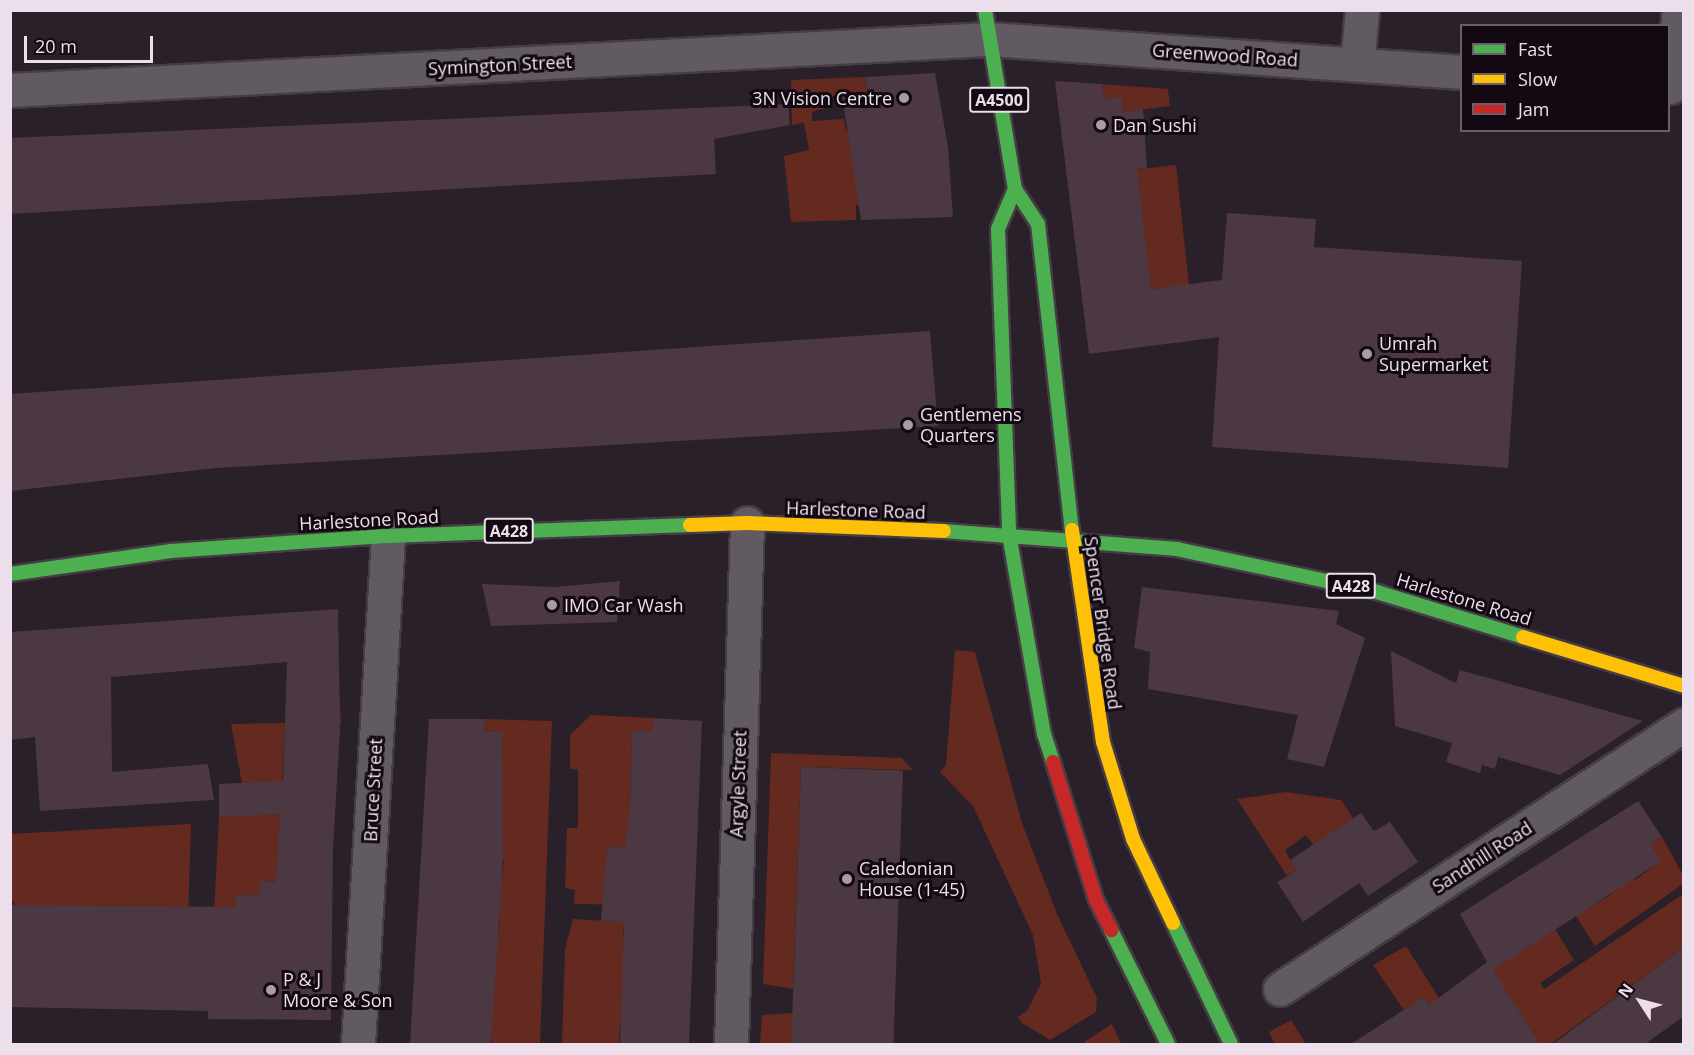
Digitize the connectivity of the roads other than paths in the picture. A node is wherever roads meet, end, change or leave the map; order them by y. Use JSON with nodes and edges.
{"nodes":[{"id":1,"x":1362,"y":10,"type":"edge"},
{"id":2,"x":1679,"y":10,"type":"edge"},
{"id":3,"x":987,"y":25,"type":"edge"},
{"id":4,"x":1358,"y":64,"type":"junction"},
{"id":5,"x":1460,"y":72,"type":"edge"},
{"id":6,"x":1674,"y":88,"type":"edge"},
{"id":7,"x":10,"y":90,"type":"edge"},
{"id":8,"x":1015,"y":189,"type":"junction"},
{"id":9,"x":747,"y":524,"type":"junction"},
{"id":10,"x":1009,"y":534,"type":"junction"},
{"id":11,"x":388,"y":536,"type":"junction"},
{"id":12,"x":1072,"y":541,"type":"junction"},
{"id":13,"x":10,"y":574,"type":"edge"},
{"id":14,"x":1683,"y":686,"type":"edge"},
{"id":15,"x":1683,"y":725,"type":"edge"},
{"id":16,"x":1280,"y":989,"type":"dead end"},
{"id":17,"x":358,"y":1044,"type":"edge"},
{"id":18,"x":731,"y":1044,"type":"edge"},
{"id":19,"x":1168,"y":1044,"type":"edge"},
{"id":20,"x":1231,"y":1044,"type":"edge"}],
"edges":[{"from":1,"to":4,"type":"street"},
{"from":2,"to":6,"type":"street"},
{"from":3,"to":4,"type":"street","name":"Greenwood Road"},
{"from":3,"to":7,"type":"street","name":"Symington Street"},
{"from":3,"to":8,"type":"main road","name":"Spencer Bridge Road","number":"A4500"},
{"from":4,"to":5,"type":"street","name":"Greenwood Road"},
{"from":8,"to":10,"type":"main road"},
{"from":8,"to":12,"type":"main road","name":"Spencer Bridge Road"},
{"from":9,"to":10,"type":"main road","name":"Harlestone Road","number":"A428"},
{"from":9,"to":11,"type":"main road","name":"Harlestone Road","number":"A428"},
{"from":9,"to":18,"type":"street","name":"Argyle Street"},
{"from":10,"to":12,"type":"main road","name":"Harlestone Road","number":"A428"},
{"from":10,"to":19,"type":"main road"},
{"from":11,"to":13,"type":"main road","name":"Harlestone Road","number":"A428"},
{"from":11,"to":17,"type":"street","name":"Bruce Street"},
{"from":12,"to":14,"type":"main road","name":"Harlestone Road","number":"A428"},
{"from":12,"to":20,"type":"main road","name":"Spencer Bridge Road"},
{"from":15,"to":16,"type":"street","name":"Sandhill Road"}]}
